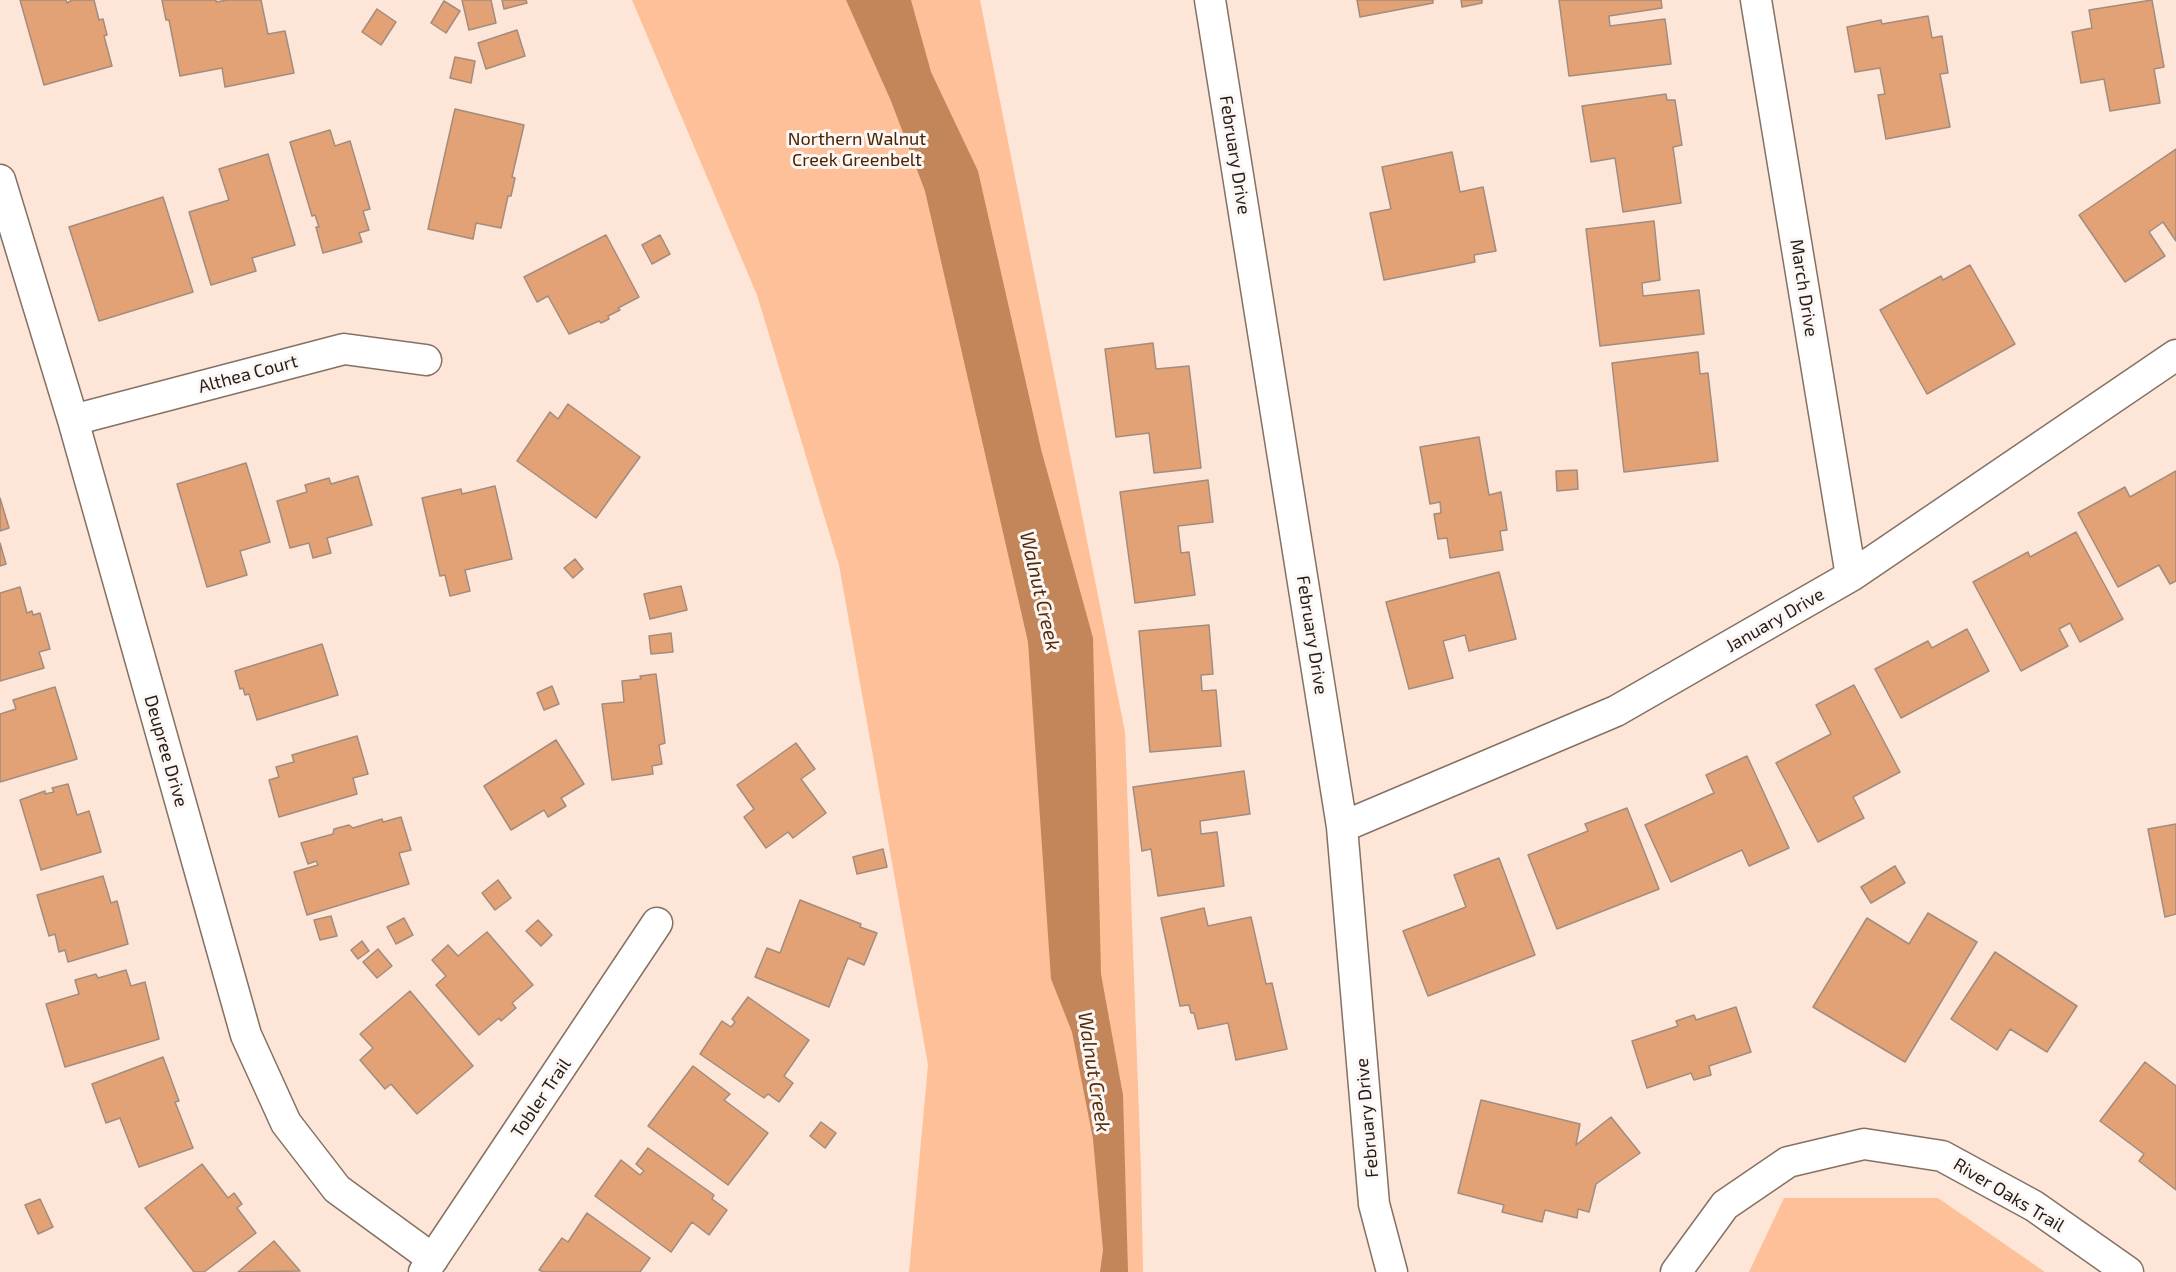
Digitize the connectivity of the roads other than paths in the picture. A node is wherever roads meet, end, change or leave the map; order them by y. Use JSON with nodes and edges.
{"nodes":[{"id":1,"x":1210,"y":0,"type":"edge"},
{"id":2,"x":1756,"y":0,"type":"edge"},
{"id":3,"x":0,"y":180,"type":"edge"},
{"id":4,"x":2176,"y":355,"type":"edge"},
{"id":5,"x":426,"y":360,"type":"dead end"},
{"id":6,"x":73,"y":420,"type":"junction"},
{"id":7,"x":1851,"y":576,"type":"junction"},
{"id":8,"x":1342,"y":827,"type":"junction"},
{"id":9,"x":657,"y":923,"type":"dead end"},
{"id":10,"x":428,"y":1266,"type":"edge"},
{"id":11,"x":1392,"y":1272,"type":"edge"},
{"id":12,"x":1676,"y":1272,"type":"edge"},
{"id":13,"x":2128,"y":1272,"type":"edge"}],
"edges":[{"from":1,"to":8,"type":"street","name":"February Drive"},
{"from":2,"to":7,"type":"street","name":"March Drive"},
{"from":3,"to":6,"type":"street","name":"Deupree Drive"},
{"from":4,"to":7,"type":"street","name":"January Drive"},
{"from":5,"to":6,"type":"street","name":"Althea Court"},
{"from":6,"to":10,"type":"street","name":"Deupree Drive"},
{"from":7,"to":8,"type":"street","name":"January Drive"},
{"from":8,"to":11,"type":"street","name":"February Drive"},
{"from":9,"to":10,"type":"street","name":"Tobler Trail"},
{"from":12,"to":13,"type":"street","name":"River Oaks Trail"}]}
